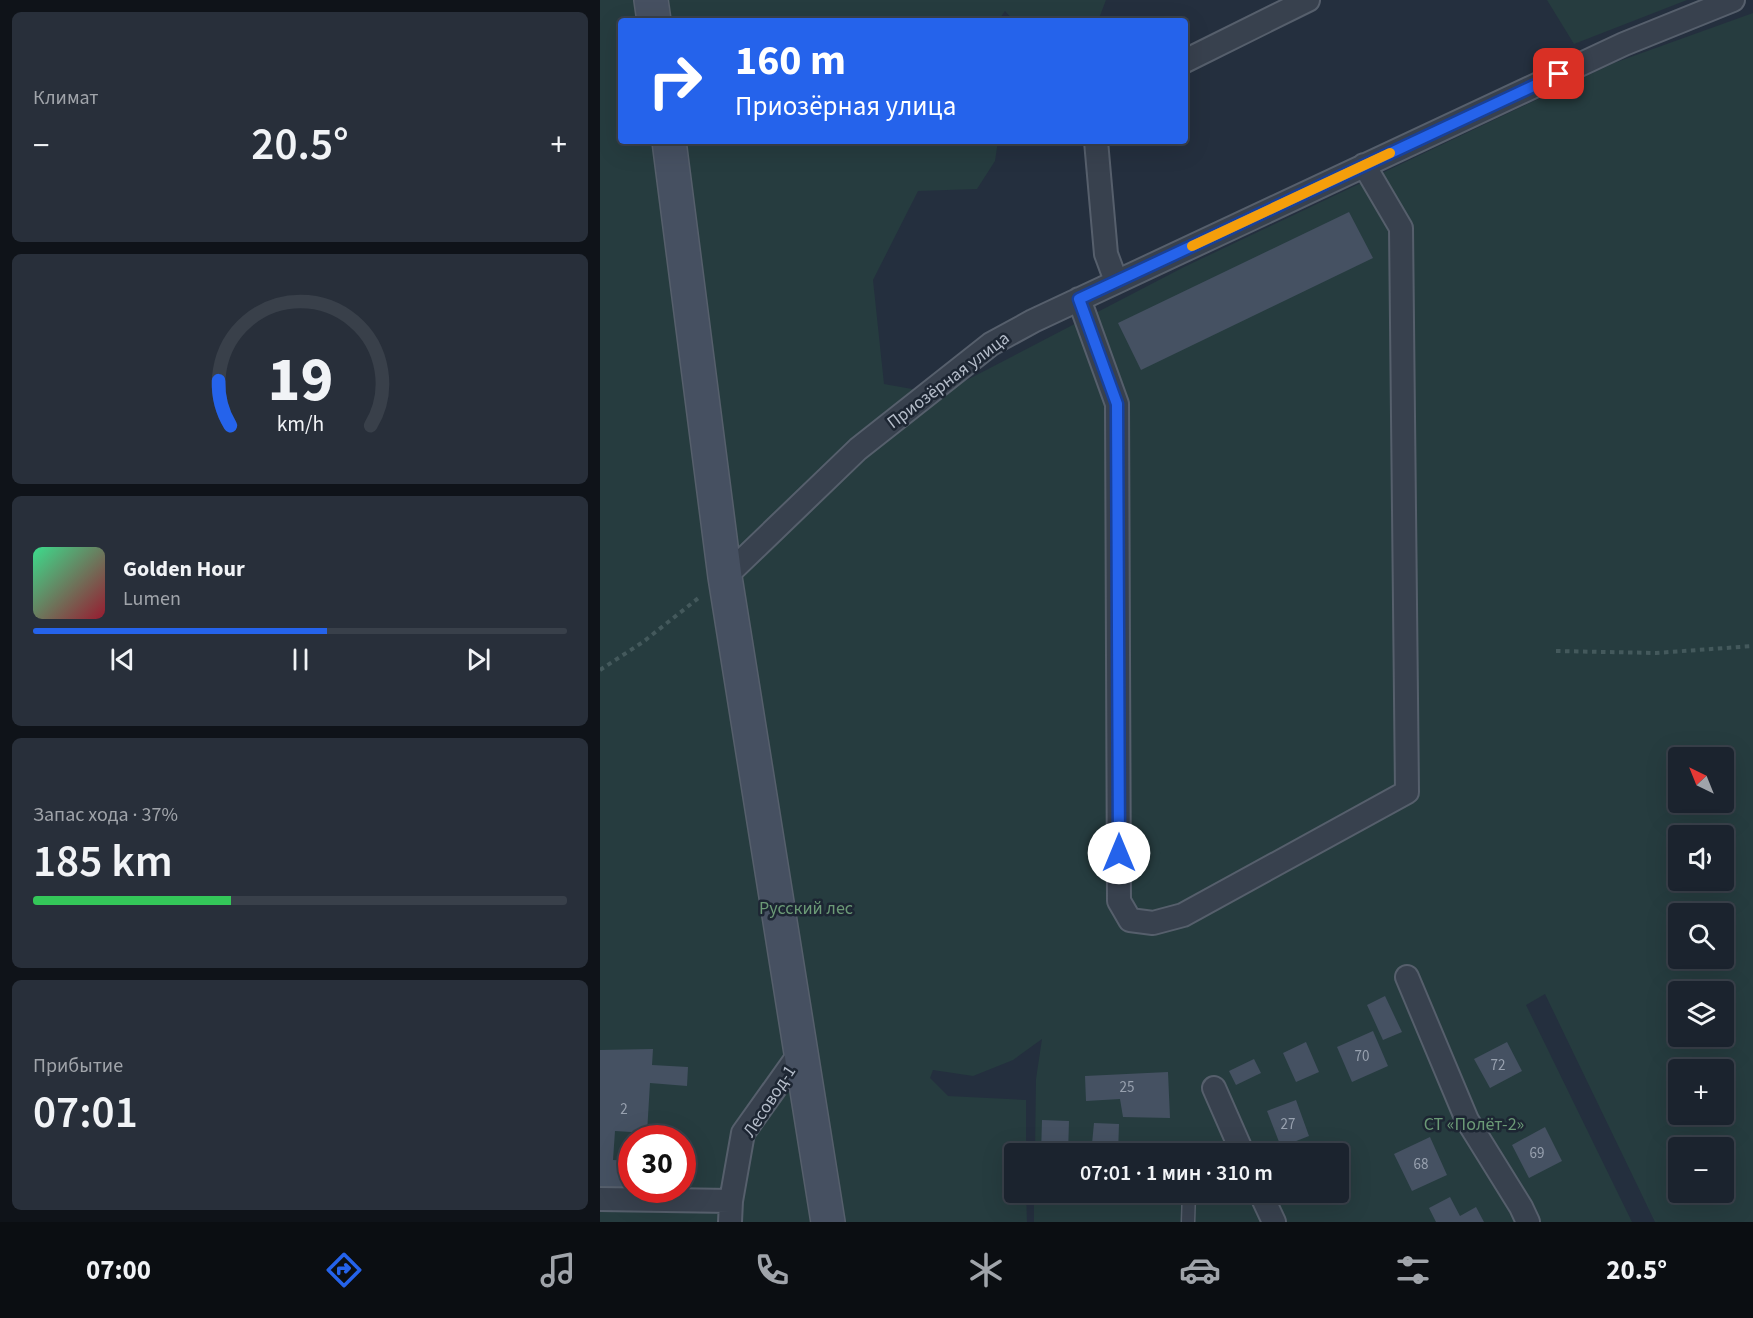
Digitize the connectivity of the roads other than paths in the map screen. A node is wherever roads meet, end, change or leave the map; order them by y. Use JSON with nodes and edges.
{"nodes":[{"id":1,"x":651,"y":0,"type":"edge"},
{"id":2,"x":1308,"y":0,"type":"edge"},
{"id":3,"x":1733,"y":0,"type":"edge"},
{"id":4,"x":654,"y":18,"type":"edge"},
{"id":5,"x":1188,"y":60,"type":"edge"},
{"id":6,"x":669,"y":144,"type":"edge"},
{"id":7,"x":1096,"y":144,"type":"edge"},
{"id":8,"x":1364,"y":165,"type":"junction"},
{"id":9,"x":1116,"y":281,"type":"junction"},
{"id":10,"x":1079,"y":299,"type":"junction"},
{"id":11,"x":725,"y":577,"type":"junction"},
{"id":12,"x":1407,"y":977,"type":"dead end"},
{"id":13,"x":800,"y":1053,"type":"junction"},
{"id":14,"x":1214,"y":1088,"type":"dead end"},
{"id":15,"x":1238,"y":1143,"type":"edge"},
{"id":16,"x":600,"y":1199,"type":"edge"},
{"id":17,"x":1188,"y":1203,"type":"edge"},
{"id":18,"x":1265,"y":1203,"type":"edge"},
{"id":19,"x":731,"y":1212,"type":"edge"},
{"id":20,"x":828,"y":1222,"type":"edge"},
{"id":21,"x":1188,"y":1222,"type":"edge"},
{"id":22,"x":1274,"y":1222,"type":"edge"},
{"id":23,"x":1528,"y":1222,"type":"edge"}],
"edges":[{"from":1,"to":4,"type":"main road"},
{"from":2,"to":5,"type":"street"},
{"from":3,"to":8,"type":"street","name":"Приозёрная улица"},
{"from":6,"to":11,"type":"main road"},
{"from":7,"to":9,"type":"street"},
{"from":8,"to":9,"type":"street","name":"Приозёрная улица"},
{"from":8,"to":10,"type":"street"},
{"from":9,"to":10,"type":"street","name":"Приозёрная улица"},
{"from":10,"to":11,"type":"street","name":"Приозёрная улица"},
{"from":11,"to":13,"type":"main road"},
{"from":12,"to":23,"type":"street"},
{"from":13,"to":19,"type":"street","name":"Лесовод-1"},
{"from":13,"to":20,"type":"main road"},
{"from":14,"to":15,"type":"street"},
{"from":16,"to":19,"type":"street"},
{"from":17,"to":21,"type":"lane"},
{"from":18,"to":22,"type":"street"}]}
